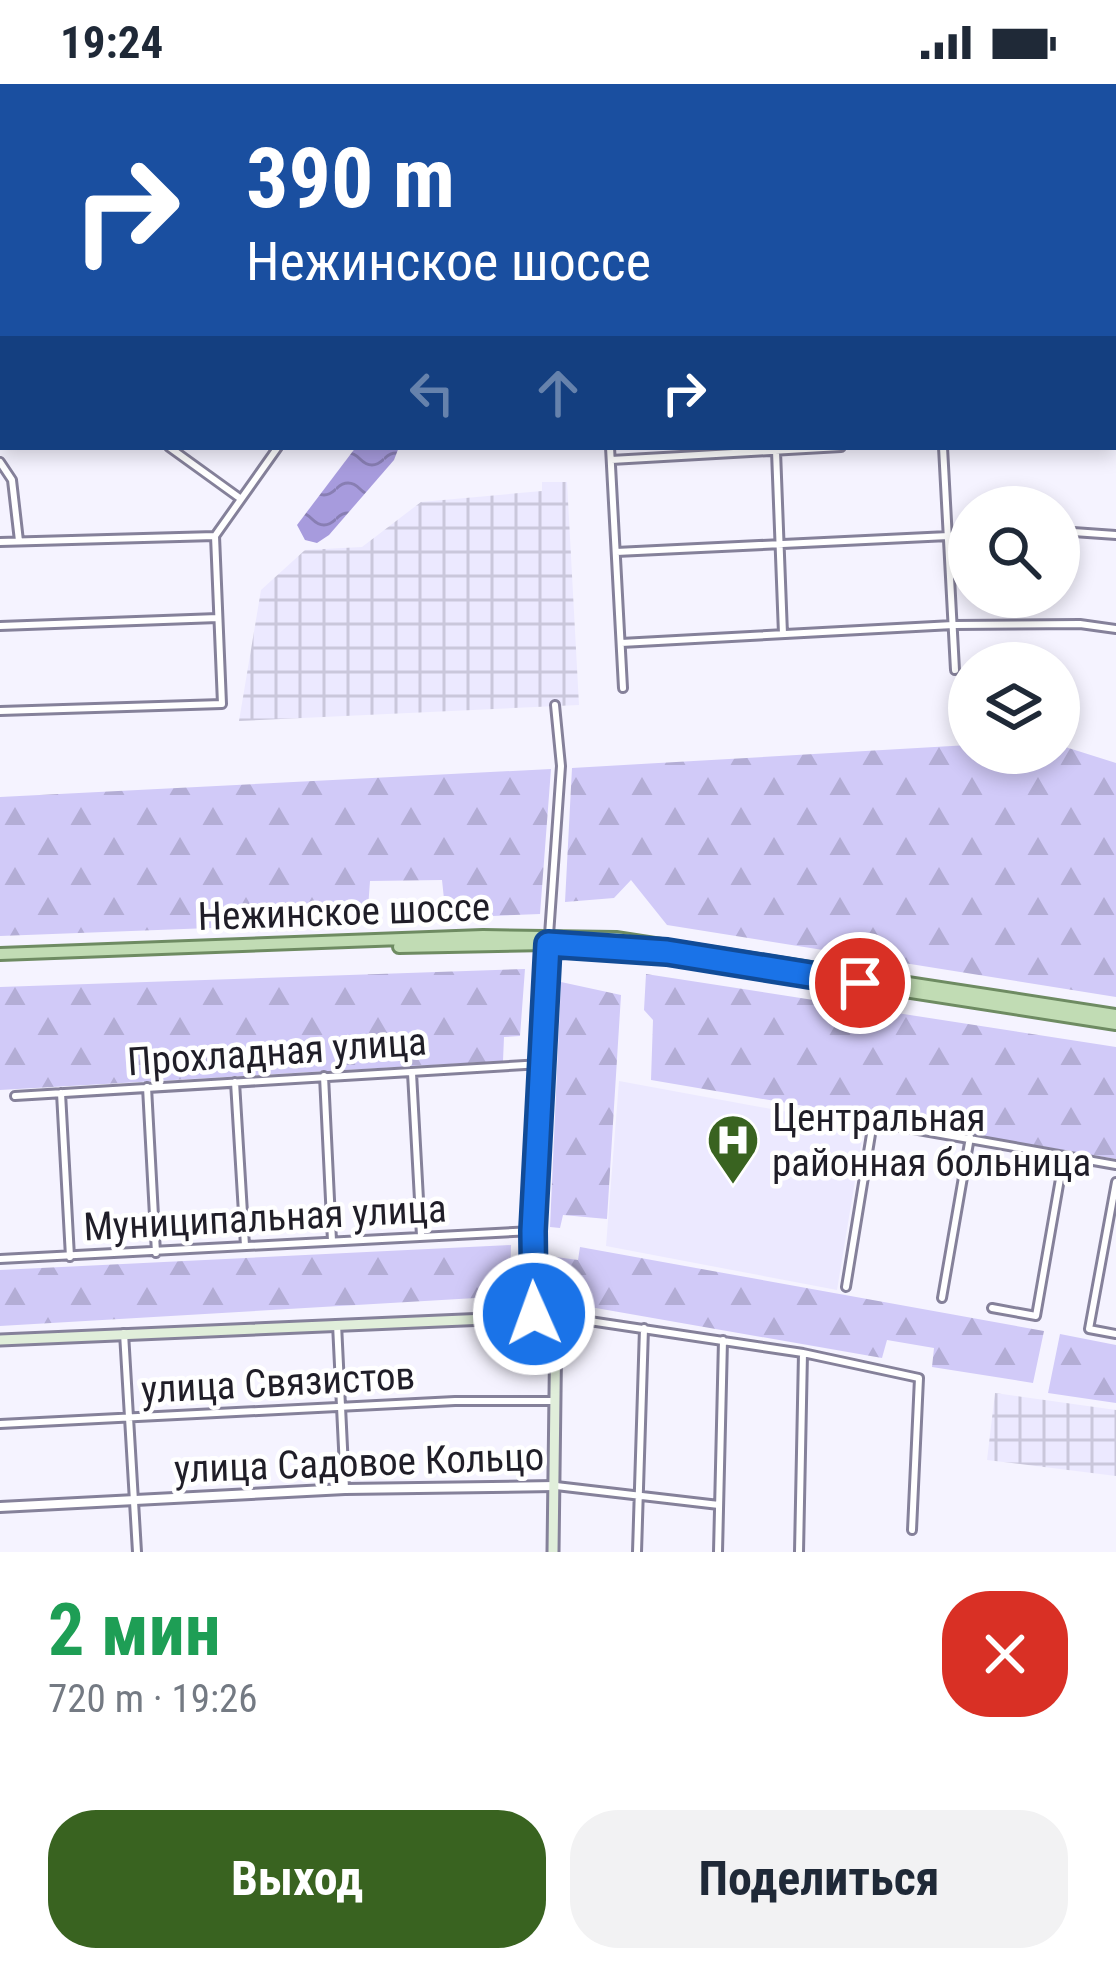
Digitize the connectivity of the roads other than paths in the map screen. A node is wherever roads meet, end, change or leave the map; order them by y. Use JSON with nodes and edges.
{"nodes":[{"id":1,"x":173,"y":450,"type":"edge"},
{"id":2,"x":276,"y":450,"type":"edge"},
{"id":3,"x":610,"y":450,"type":"edge"},
{"id":4,"x":748,"y":450,"type":"edge"},
{"id":5,"x":776,"y":450,"type":"edge"},
{"id":6,"x":944,"y":450,"type":"edge"},
{"id":7,"x":611,"y":460,"type":"junction"},
{"id":8,"x":0,"y":463,"type":"edge"},
{"id":9,"x":241,"y":499,"type":"junction"},
{"id":10,"x":1080,"y":533,"type":"edge"},
{"id":11,"x":948,"y":535,"type":"joint"},
{"id":12,"x":1116,"y":535,"type":"edge"},
{"id":13,"x":215,"y":536,"type":"junction"},
{"id":14,"x":19,"y":541,"type":"junction"},
{"id":15,"x":0,"y":542,"type":"edge"},
{"id":16,"x":780,"y":543,"type":"junction"},
{"id":17,"x":616,"y":552,"type":"junction"},
{"id":18,"x":219,"y":618,"type":"junction"},
{"id":19,"x":952,"y":618,"type":"edge"},
{"id":20,"x":952,"y":625,"type":"junction"},
{"id":21,"x":0,"y":626,"type":"edge"},
{"id":22,"x":1116,"y":629,"type":"edge"},
{"id":23,"x":783,"y":634,"type":"junction"},
{"id":24,"x":953,"y":642,"type":"edge"},
{"id":25,"x":621,"y":644,"type":"junction"},
{"id":26,"x":623,"y":688,"type":"dead end"},
{"id":27,"x":555,"y":705,"type":"dead end"},
{"id":28,"x":0,"y":711,"type":"edge"},
{"id":29,"x":549,"y":939,"type":"junction"},
{"id":30,"x":0,"y":957,"type":"edge"},
{"id":31,"x":1116,"y":1015,"type":"edge"},
{"id":32,"x":1116,"y":1024,"type":"edge"},
{"id":33,"x":542,"y":1064,"type":"junction"},
{"id":34,"x":412,"y":1072,"type":"junction"},
{"id":35,"x":324,"y":1076,"type":"junction"},
{"id":36,"x":235,"y":1082,"type":"junction"},
{"id":37,"x":147,"y":1087,"type":"junction"},
{"id":38,"x":61,"y":1093,"type":"junction"},
{"id":39,"x":16,"y":1096,"type":"dead end"},
{"id":40,"x":970,"y":1137,"type":"junction"},
{"id":41,"x":1064,"y":1155,"type":"junction"},
{"id":42,"x":1116,"y":1165,"type":"edge"},
{"id":43,"x":1116,"y":1181,"type":"edge"},
{"id":44,"x":533,"y":1231,"type":"junction"},
{"id":45,"x":421,"y":1236,"type":"junction"},
{"id":46,"x":332,"y":1242,"type":"junction"},
{"id":47,"x":245,"y":1247,"type":"junction"},
{"id":48,"x":156,"y":1252,"type":"junction"},
{"id":49,"x":70,"y":1257,"type":"junction"},
{"id":50,"x":0,"y":1259,"type":"edge"},
{"id":51,"x":846,"y":1286,"type":"dead end"},
{"id":52,"x":942,"y":1298,"type":"dead end"},
{"id":53,"x":992,"y":1308,"type":"dead end"},
{"id":54,"x":534,"y":1314,"type":"junction"},
{"id":55,"x":556,"y":1316,"type":"junction"},
{"id":56,"x":337,"y":1323,"type":"junction"},
{"id":57,"x":644,"y":1328,"type":"junction"},
{"id":58,"x":124,"y":1333,"type":"junction"},
{"id":59,"x":1116,"y":1334,"type":"edge"},
{"id":60,"x":0,"y":1340,"type":"edge"},
{"id":61,"x":723,"y":1340,"type":"junction"},
{"id":62,"x":803,"y":1353,"type":"junction"},
{"id":63,"x":558,"y":1401,"type":"junction"},
{"id":64,"x":342,"y":1406,"type":"junction"},
{"id":65,"x":129,"y":1417,"type":"junction"},
{"id":66,"x":0,"y":1424,"type":"edge"},
{"id":67,"x":555,"y":1486,"type":"junction"},
{"id":68,"x":345,"y":1489,"type":"junction"},
{"id":69,"x":638,"y":1497,"type":"junction"},
{"id":70,"x":135,"y":1499,"type":"junction"},
{"id":71,"x":719,"y":1505,"type":"junction"},
{"id":72,"x":0,"y":1507,"type":"edge"},
{"id":73,"x":912,"y":1531,"type":"dead end"},
{"id":74,"x":137,"y":1552,"type":"edge"},
{"id":75,"x":553,"y":1552,"type":"edge"},
{"id":76,"x":637,"y":1552,"type":"edge"},
{"id":77,"x":718,"y":1552,"type":"edge"},
{"id":78,"x":799,"y":1552,"type":"edge"}],
"edges":[{"from":1,"to":9,"type":"street"},
{"from":2,"to":9,"type":"street"},
{"from":3,"to":7,"type":"street"},
{"from":4,"to":7,"type":"street"},
{"from":5,"to":16,"type":"street"},
{"from":6,"to":11,"type":"street"},
{"from":7,"to":17,"type":"street"},
{"from":8,"to":14,"type":"street"},
{"from":9,"to":13,"type":"street"},
{"from":10,"to":12,"type":"street"},
{"from":11,"to":16,"type":"street"},
{"from":13,"to":14,"type":"street"},
{"from":13,"to":18,"type":"street"},
{"from":14,"to":15,"type":"street"},
{"from":16,"to":17,"type":"street"},
{"from":16,"to":23,"type":"street"},
{"from":17,"to":25,"type":"street"},
{"from":18,"to":21,"type":"street"},
{"from":18,"to":28,"type":"street"},
{"from":19,"to":20,"type":"street"},
{"from":20,"to":22,"type":"street"},
{"from":20,"to":23,"type":"street"},
{"from":20,"to":24,"type":"street"},
{"from":23,"to":25,"type":"street"},
{"from":25,"to":26,"type":"street"},
{"from":27,"to":29,"type":"street"},
{"from":29,"to":30,"type":"main road","name":"Нежинское шоссе"},
{"from":29,"to":31,"type":"main road","name":"Нежинское шоссе"},
{"from":29,"to":32,"type":"main road","name":"Нежинское шоссе"},
{"from":29,"to":33,"type":"main road"},
{"from":33,"to":34,"type":"street","name":"Прохладная улица"},
{"from":33,"to":44,"type":"main road"},
{"from":34,"to":35,"type":"street","name":"Прохладная улица"},
{"from":34,"to":45,"type":"street"},
{"from":35,"to":36,"type":"street","name":"Прохладная улица"},
{"from":35,"to":46,"type":"street"},
{"from":36,"to":37,"type":"street","name":"Прохладная улица"},
{"from":36,"to":47,"type":"street"},
{"from":37,"to":38,"type":"street","name":"Прохладная улица"},
{"from":37,"to":48,"type":"street"},
{"from":38,"to":39,"type":"street","name":"Прохладная улица"},
{"from":38,"to":49,"type":"street"},
{"from":40,"to":41,"type":"street"},
{"from":40,"to":51,"type":"street"},
{"from":40,"to":52,"type":"street"},
{"from":41,"to":42,"type":"street"},
{"from":41,"to":53,"type":"street"},
{"from":43,"to":59,"type":"street"},
{"from":44,"to":45,"type":"street","name":"Муниципальная улица"},
{"from":44,"to":54,"type":"main road"},
{"from":45,"to":46,"type":"street","name":"Муниципальная улица"},
{"from":46,"to":47,"type":"street","name":"Муниципальная улица"},
{"from":47,"to":48,"type":"street","name":"Муниципальная улица"},
{"from":48,"to":49,"type":"street","name":"Муниципальная улица"},
{"from":49,"to":50,"type":"street","name":"Муниципальная улица"},
{"from":54,"to":55,"type":"main road"},
{"from":54,"to":56,"type":"main road"},
{"from":55,"to":57,"type":"street"},
{"from":55,"to":63,"type":"main road"},
{"from":56,"to":58,"type":"main road"},
{"from":56,"to":64,"type":"street"},
{"from":57,"to":61,"type":"street"},
{"from":57,"to":69,"type":"street"},
{"from":58,"to":60,"type":"main road"},
{"from":58,"to":65,"type":"street"},
{"from":61,"to":62,"type":"street"},
{"from":61,"to":71,"type":"street"},
{"from":62,"to":73,"type":"street"},
{"from":62,"to":78,"type":"street"},
{"from":63,"to":64,"type":"street","name":"улица Связистов"},
{"from":63,"to":67,"type":"main road"},
{"from":64,"to":65,"type":"street","name":"улица Связистов"},
{"from":64,"to":68,"type":"street"},
{"from":65,"to":66,"type":"street","name":"улица Связистов"},
{"from":65,"to":70,"type":"street"},
{"from":67,"to":68,"type":"street","name":"улица Садовое Кольцо"},
{"from":67,"to":69,"type":"street","name":"улица Садовое Кольцо"},
{"from":67,"to":75,"type":"main road"},
{"from":68,"to":70,"type":"street","name":"улица Садовое Кольцо"},
{"from":69,"to":71,"type":"street","name":"улица Садовое Кольцо"},
{"from":69,"to":76,"type":"street"},
{"from":70,"to":72,"type":"street","name":"улица Садовое Кольцо"},
{"from":70,"to":74,"type":"street"},
{"from":71,"to":77,"type":"street"}]}
